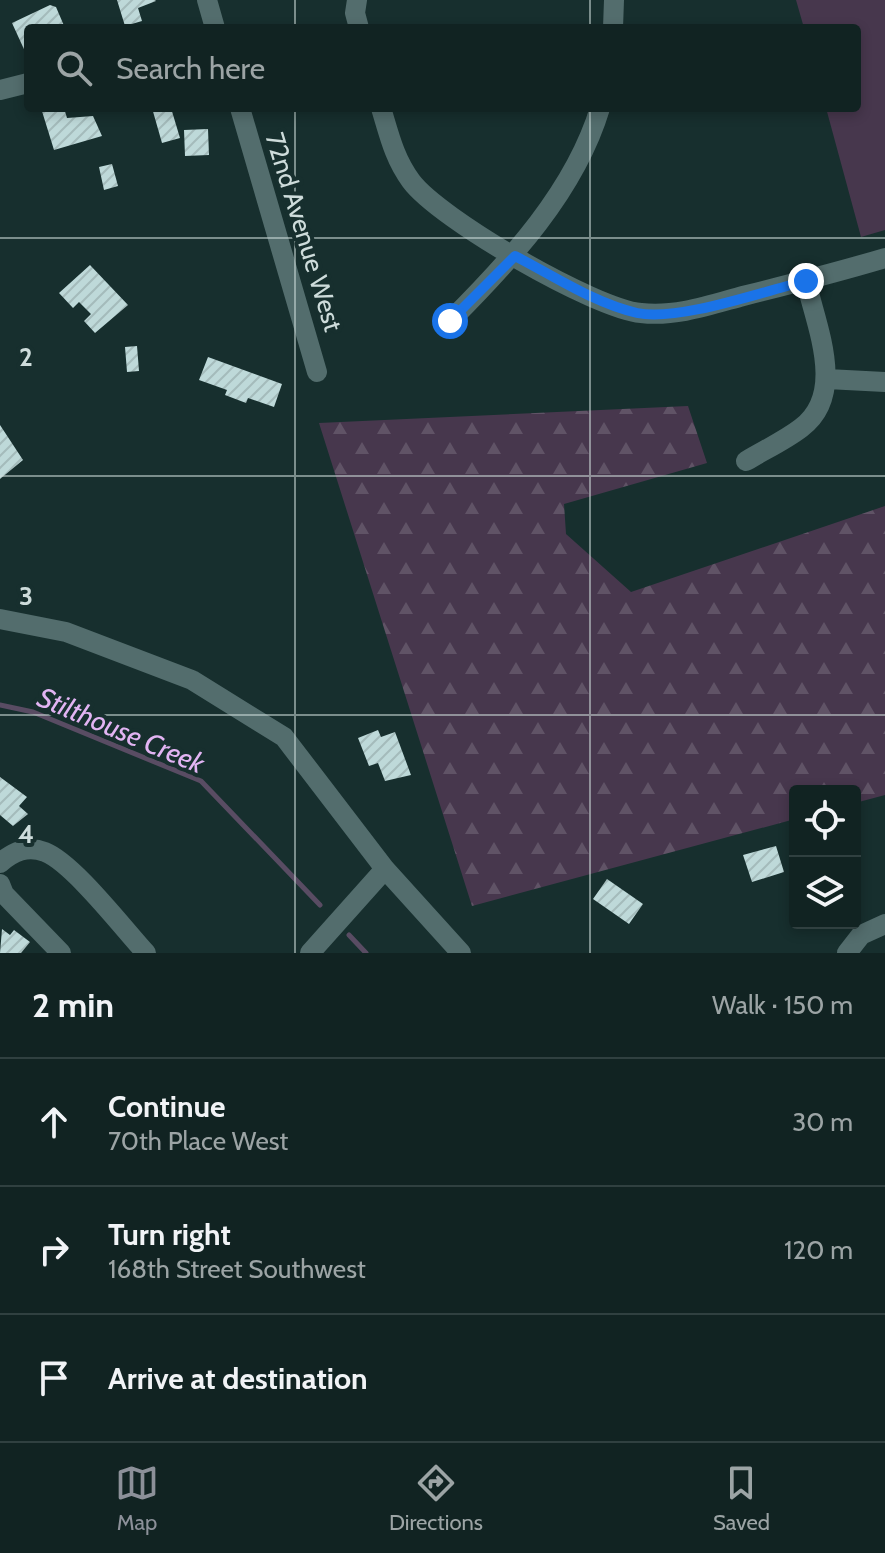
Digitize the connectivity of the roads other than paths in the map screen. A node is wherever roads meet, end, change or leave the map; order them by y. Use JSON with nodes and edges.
{"nodes":[{"id":1,"x":207,"y":0,"type":"edge"},
{"id":2,"x":357,"y":0,"type":"edge"},
{"id":3,"x":614,"y":0,"type":"edge"},
{"id":4,"x":214,"y":24,"type":"edge"},
{"id":5,"x":359,"y":24,"type":"edge"},
{"id":6,"x":613,"y":24,"type":"edge"},
{"id":7,"x":24,"y":84,"type":"edge"},
{"id":8,"x":0,"y":90,"type":"edge"},
{"id":9,"x":241,"y":112,"type":"edge"},
{"id":10,"x":382,"y":112,"type":"edge"},
{"id":11,"x":599,"y":112,"type":"edge"},
{"id":12,"x":515,"y":256,"type":"junction"},
{"id":13,"x":885,"y":258,"type":"edge"},
{"id":14,"x":806,"y":281,"type":"junction"},
{"id":15,"x":450,"y":321,"type":"dead end"},
{"id":16,"x":317,"y":372,"type":"dead end"},
{"id":17,"x":827,"y":379,"type":"junction"},
{"id":18,"x":885,"y":382,"type":"edge"},
{"id":19,"x":746,"y":461,"type":"dead end"},
{"id":20,"x":0,"y":619,"type":"edge"},
{"id":21,"x":0,"y":863,"type":"edge"},
{"id":22,"x":385,"y":869,"type":"junction"},
{"id":23,"x":0,"y":884,"type":"edge"},
{"id":24,"x":885,"y":924,"type":"edge"},
{"id":25,"x":61,"y":953,"type":"edge"},
{"id":26,"x":146,"y":953,"type":"edge"},
{"id":27,"x":310,"y":953,"type":"edge"},
{"id":28,"x":461,"y":953,"type":"edge"},
{"id":29,"x":847,"y":953,"type":"edge"}],
"edges":[{"from":1,"to":4,"type":"street"},
{"from":2,"to":5,"type":"street"},
{"from":3,"to":6,"type":"street"},
{"from":7,"to":8,"type":"street"},
{"from":9,"to":16,"type":"street","name":"72nd Avenue West"},
{"from":10,"to":12,"type":"street"},
{"from":11,"to":12,"type":"street"},
{"from":12,"to":14,"type":"street"},
{"from":12,"to":15,"type":"street"},
{"from":13,"to":14,"type":"street"},
{"from":14,"to":17,"type":"street"},
{"from":17,"to":18,"type":"street"},
{"from":17,"to":19,"type":"street"},
{"from":20,"to":22,"type":"street"},
{"from":21,"to":26,"type":"street"},
{"from":22,"to":27,"type":"street"},
{"from":22,"to":28,"type":"street"},
{"from":23,"to":25,"type":"street"},
{"from":24,"to":29,"type":"street"}]}
